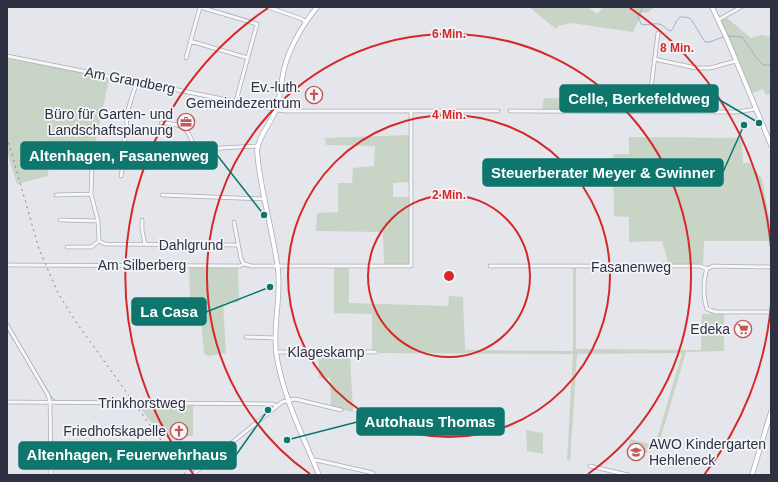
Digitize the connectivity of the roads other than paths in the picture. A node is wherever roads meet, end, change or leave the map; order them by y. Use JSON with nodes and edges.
{"nodes":[{"id":1,"x":268,"y":7,"type":"edge"},
{"id":2,"x":317,"y":7,"type":"edge"},
{"id":3,"x":712,"y":7,"type":"edge"},
{"id":4,"x":741,"y":7,"type":"edge"},
{"id":5,"x":718,"y":20,"type":"junction"},
{"id":6,"x":306,"y":22,"type":"junction"},
{"id":7,"x":658,"y":33,"type":"dead end"},
{"id":8,"x":190,"y":41,"type":"junction"},
{"id":9,"x":7,"y":56,"type":"edge"},
{"id":10,"x":186,"y":58,"type":"dead end"},
{"id":11,"x":248,"y":58,"type":"junction"},
{"id":12,"x":654,"y":59,"type":"junction"},
{"id":13,"x":736,"y":61,"type":"junction"},
{"id":14,"x":137,"y":82,"type":"junction"},
{"id":15,"x":236,"y":101,"type":"junction"},
{"id":16,"x":276,"y":108,"type":"junction"},
{"id":17,"x":756,"y":109,"type":"junction"},
{"id":18,"x":411,"y":111,"type":"junction"},
{"id":19,"x":498,"y":111,"type":"dead end"},
{"id":20,"x":510,"y":111,"type":"dead end"},
{"id":21,"x":648,"y":112,"type":"junction"},
{"id":22,"x":161,"y":123,"type":"dead end"},
{"id":23,"x":771,"y":145,"type":"edge"},
{"id":24,"x":258,"y":146,"type":"junction"},
{"id":25,"x":121,"y":150,"type":"junction"},
{"id":26,"x":195,"y":151,"type":"junction"},
{"id":27,"x":77,"y":163,"type":"dead end"},
{"id":28,"x":92,"y":164,"type":"junction"},
{"id":29,"x":123,"y":165,"type":"junction"},
{"id":30,"x":121,"y":176,"type":"dead end"},
{"id":31,"x":92,"y":194,"type":"junction"},
{"id":32,"x":56,"y":195,"type":"dead end"},
{"id":33,"x":162,"y":195,"type":"dead end"},
{"id":34,"x":264,"y":199,"type":"junction"},
{"id":35,"x":60,"y":220,"type":"dead end"},
{"id":36,"x":142,"y":220,"type":"dead end"},
{"id":37,"x":98,"y":221,"type":"junction"},
{"id":38,"x":234,"y":222,"type":"dead end"},
{"id":39,"x":99,"y":241,"type":"junction"},
{"id":40,"x":145,"y":244,"type":"junction"},
{"id":41,"x":238,"y":245,"type":"junction"},
{"id":42,"x":67,"y":247,"type":"dead end"},
{"id":43,"x":244,"y":264,"type":"junction"},
{"id":44,"x":7,"y":265,"type":"edge"},
{"id":45,"x":277,"y":265,"type":"junction"},
{"id":46,"x":490,"y":266,"type":"dead end"},
{"id":47,"x":771,"y":266,"type":"edge"},
{"id":48,"x":707,"y":268,"type":"junction"},
{"id":49,"x":771,"y":312,"type":"edge"},
{"id":50,"x":7,"y":325,"type":"edge"},
{"id":51,"x":246,"y":337,"type":"dead end"},
{"id":52,"x":276,"y":338,"type":"junction"},
{"id":53,"x":276,"y":352,"type":"junction"},
{"id":54,"x":376,"y":352,"type":"dead end"},
{"id":55,"x":288,"y":400,"type":"junction"},
{"id":56,"x":7,"y":402,"type":"edge"},
{"id":57,"x":50,"y":402,"type":"junction"},
{"id":58,"x":277,"y":406,"type":"junction"},
{"id":59,"x":341,"y":410,"type":"dead end"},
{"id":60,"x":771,"y":412,"type":"edge"},
{"id":61,"x":313,"y":461,"type":"junction"},
{"id":62,"x":590,"y":466,"type":"dead end"},
{"id":63,"x":373,"y":473,"type":"dead end"},
{"id":64,"x":616,"y":474,"type":"edge"},
{"id":65,"x":51,"y":475,"type":"edge"},
{"id":66,"x":192,"y":475,"type":"edge"},
{"id":67,"x":319,"y":475,"type":"edge"},
{"id":68,"x":628,"y":475,"type":"edge"},
{"id":69,"x":752,"y":475,"type":"edge"}],
"edges":[{"from":1,"to":6,"type":"street"},
{"from":2,"to":6,"type":"street"},
{"from":3,"to":5,"type":"street"},
{"from":4,"to":5,"type":"street"},
{"from":5,"to":13,"type":"street"},
{"from":6,"to":16,"type":"street"},
{"from":7,"to":12,"type":"street"},
{"from":8,"to":10,"type":"street"},
{"from":8,"to":11,"type":"street"},
{"from":8,"to":11,"type":"street"},
{"from":9,"to":14,"type":"street","name":"Am Grandberg"},
{"from":11,"to":15,"type":"street"},
{"from":12,"to":13,"type":"street"},
{"from":12,"to":21,"type":"street"},
{"from":13,"to":17,"type":"street"},
{"from":14,"to":15,"type":"street","name":"Am Grandberg"},
{"from":14,"to":25,"type":"street"},
{"from":15,"to":16,"type":"street","name":"Am Grandberg"},
{"from":16,"to":18,"type":"street","name":"Am Grandberg"},
{"from":16,"to":24,"type":"street"},
{"from":17,"to":21,"type":"street"},
{"from":17,"to":23,"type":"street"},
{"from":18,"to":19,"type":"street","name":"Am Grandberg"},
{"from":18,"to":45,"type":"street"},
{"from":20,"to":21,"type":"street"},
{"from":22,"to":26,"type":"street"},
{"from":24,"to":26,"type":"street"},
{"from":24,"to":34,"type":"street"},
{"from":25,"to":28,"type":"street"},
{"from":25,"to":29,"type":"street"},
{"from":26,"to":29,"type":"street"},
{"from":27,"to":28,"type":"street"},
{"from":28,"to":31,"type":"street"},
{"from":29,"to":30,"type":"street"},
{"from":31,"to":32,"type":"street"},
{"from":31,"to":37,"type":"street"},
{"from":33,"to":34,"type":"street"},
{"from":34,"to":45,"type":"street"},
{"from":35,"to":37,"type":"street"},
{"from":36,"to":40,"type":"street","name":"Dahlgrund"},
{"from":37,"to":39,"type":"street"},
{"from":38,"to":41,"type":"street","name":"Dahlgrund"},
{"from":39,"to":40,"type":"street","name":"Dahlgrund"},
{"from":39,"to":42,"type":"street"},
{"from":40,"to":41,"type":"street","name":"Dahlgrund"},
{"from":41,"to":43,"type":"street","name":"Dahlgrund"},
{"from":43,"to":44,"type":"street","name":"Am Silberberg"},
{"from":43,"to":45,"type":"street","name":"Am Silberberg"},
{"from":45,"to":52,"type":"street"},
{"from":46,"to":48,"type":"street","name":"Fasanenweg"},
{"from":47,"to":48,"type":"street","name":"Fasanenweg"},
{"from":48,"to":49,"type":"street"},
{"from":50,"to":57,"type":"street"},
{"from":51,"to":52,"type":"street"},
{"from":52,"to":53,"type":"street"},
{"from":53,"to":54,"type":"street","name":"Klageskamp"},
{"from":53,"to":55,"type":"street"},
{"from":55,"to":58,"type":"street"},
{"from":55,"to":59,"type":"street"},
{"from":55,"to":61,"type":"street"},
{"from":56,"to":57,"type":"street","name":"Trinkhorstweg"},
{"from":57,"to":58,"type":"street","name":"Trinkhorstweg"},
{"from":57,"to":65,"type":"street"},
{"from":58,"to":66,"type":"street"},
{"from":60,"to":69,"type":"street"},
{"from":61,"to":63,"type":"street"},
{"from":61,"to":67,"type":"street"},
{"from":62,"to":64,"type":"street"},
{"from":64,"to":68,"type":"street"}]}
